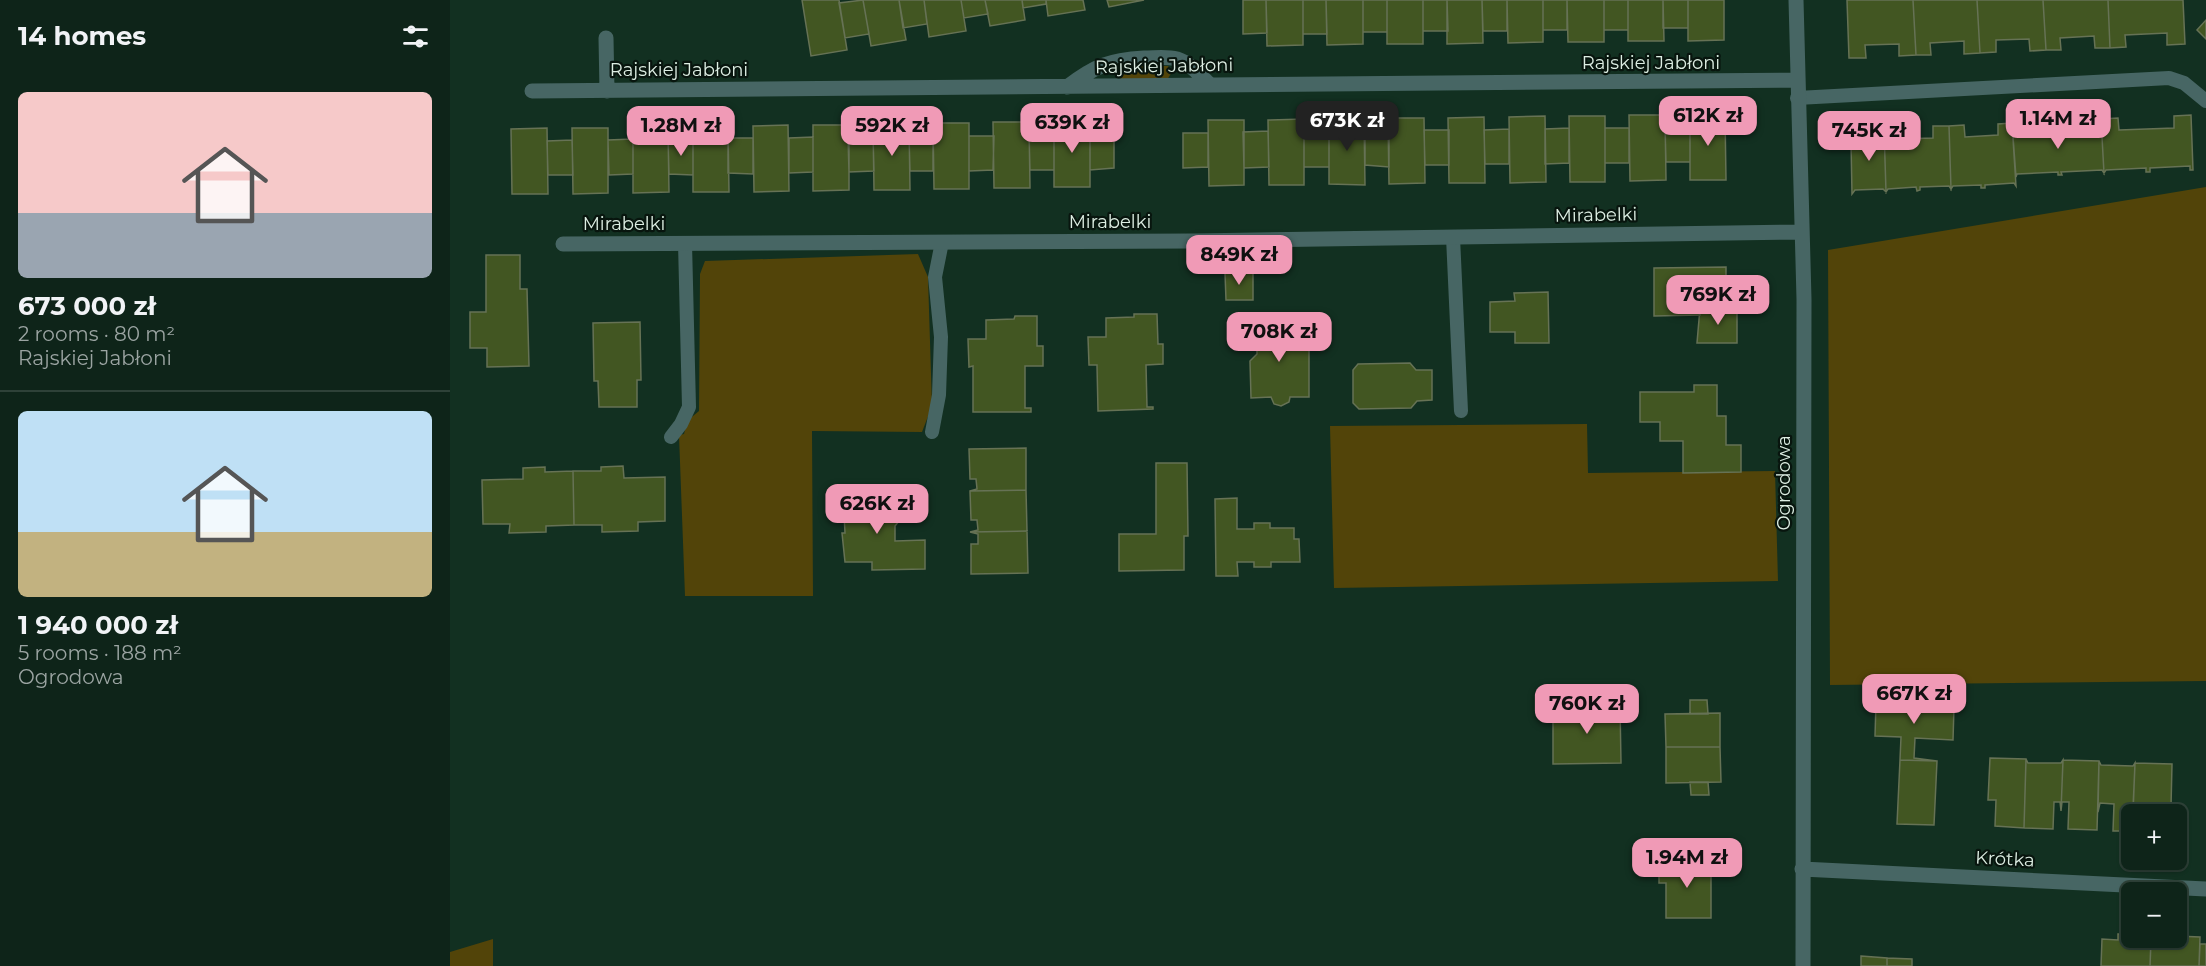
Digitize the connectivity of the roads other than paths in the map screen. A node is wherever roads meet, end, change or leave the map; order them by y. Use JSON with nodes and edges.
{"nodes":[{"id":1,"x":1796,"y":0,"type":"edge"},
{"id":2,"x":606,"y":38,"type":"dead end"},
{"id":3,"x":1797,"y":80,"type":"junction"},
{"id":4,"x":1209,"y":85,"type":"junction"},
{"id":5,"x":1067,"y":87,"type":"junction"},
{"id":6,"x":532,"y":91,"type":"dead end"},
{"id":7,"x":607,"y":91,"type":"junction"},
{"id":8,"x":1797,"y":98,"type":"junction"},
{"id":9,"x":2206,"y":101,"type":"edge"},
{"id":10,"x":1801,"y":232,"type":"junction"},
{"id":11,"x":1454,"y":237,"type":"junction"},
{"id":12,"x":942,"y":242,"type":"junction"},
{"id":13,"x":685,"y":243,"type":"junction"},
{"id":14,"x":563,"y":244,"type":"dead end"},
{"id":15,"x":1461,"y":411,"type":"dead end"},
{"id":16,"x":932,"y":432,"type":"dead end"},
{"id":17,"x":671,"y":437,"type":"dead end"},
{"id":18,"x":1802,"y":869,"type":"junction"},
{"id":19,"x":2206,"y":889,"type":"edge"},
{"id":20,"x":1803,"y":966,"type":"edge"}],
"edges":[{"from":1,"to":3,"type":"street","name":"Ogrodowa"},
{"from":2,"to":7,"type":"street"},
{"from":3,"to":4,"type":"street","name":"Rajskiej Jabłoni"},
{"from":3,"to":8,"type":"street","name":"Ogrodowa"},
{"from":4,"to":5,"type":"street","name":"Rajskiej Jabłoni"},
{"from":4,"to":5,"type":"street"},
{"from":5,"to":7,"type":"street","name":"Rajskiej Jabłoni"},
{"from":6,"to":7,"type":"street","name":"Rajskiej Jabłoni"},
{"from":8,"to":9,"type":"lane"},
{"from":8,"to":10,"type":"street","name":"Ogrodowa"},
{"from":10,"to":11,"type":"street","name":"Mirabelki"},
{"from":10,"to":18,"type":"street","name":"Ogrodowa"},
{"from":11,"to":12,"type":"street","name":"Mirabelki"},
{"from":11,"to":15,"type":"lane"},
{"from":12,"to":13,"type":"street","name":"Mirabelki"},
{"from":12,"to":16,"type":"lane"},
{"from":13,"to":14,"type":"street","name":"Mirabelki"},
{"from":13,"to":17,"type":"lane"},
{"from":18,"to":19,"type":"street","name":"Krótka"},
{"from":18,"to":20,"type":"street","name":"Ogrodowa"}]}
